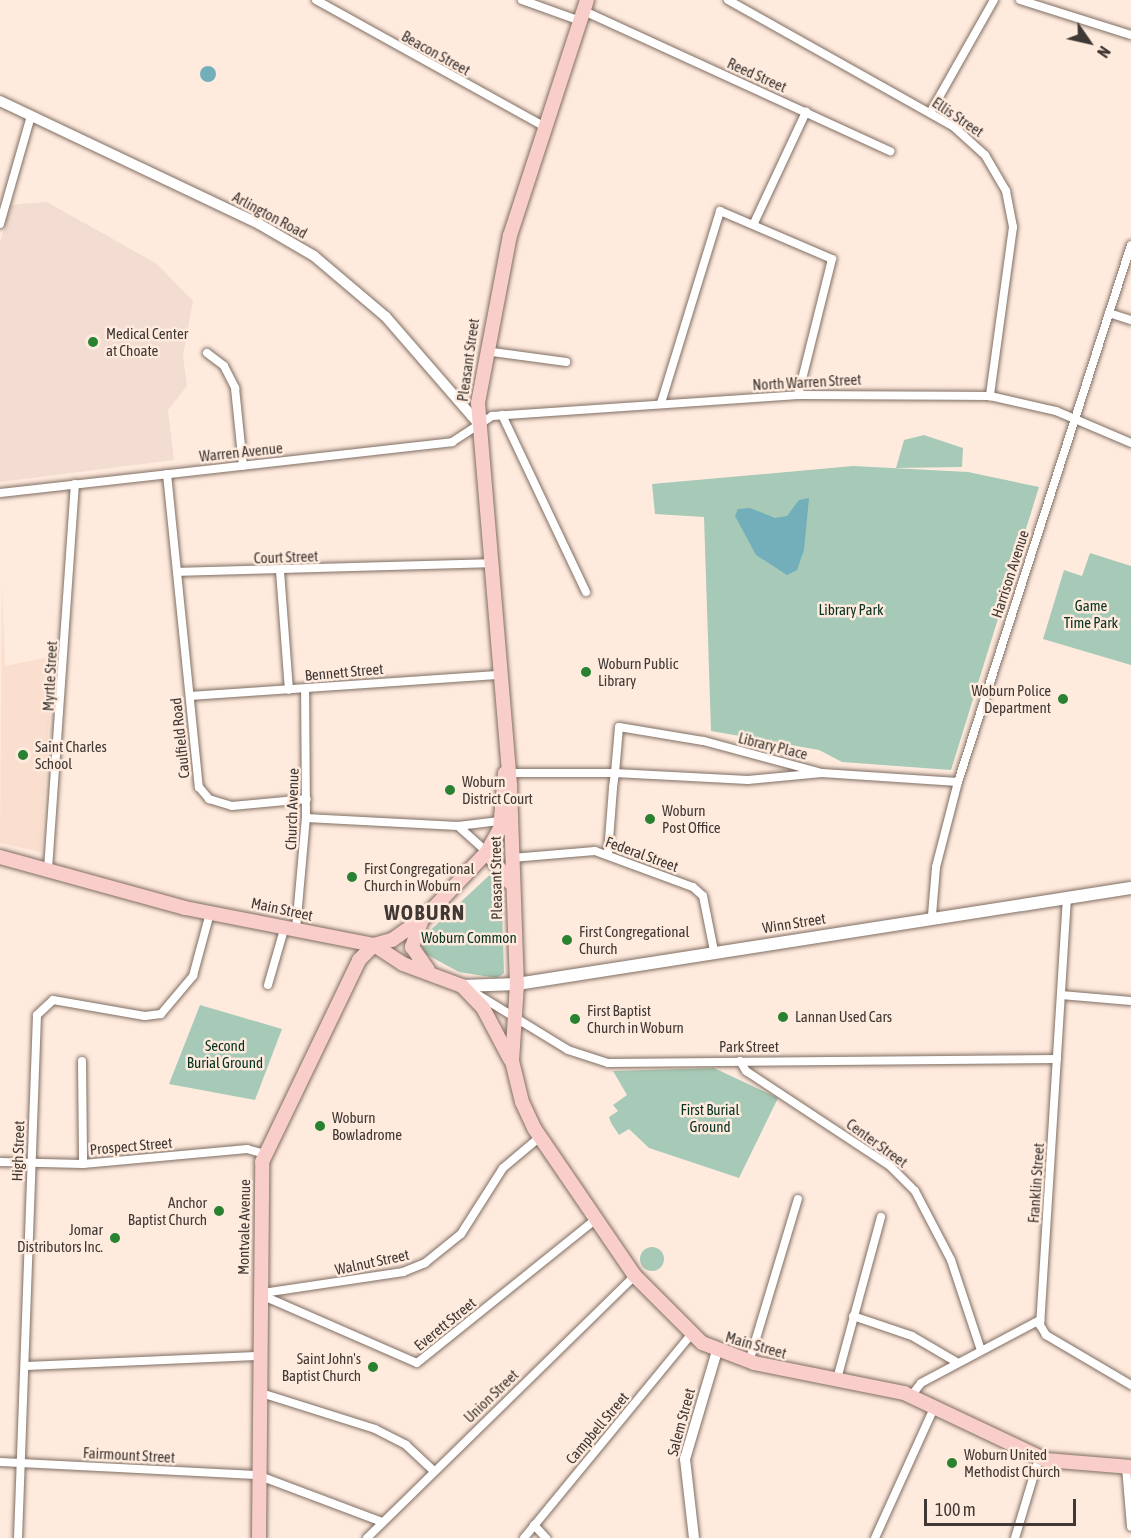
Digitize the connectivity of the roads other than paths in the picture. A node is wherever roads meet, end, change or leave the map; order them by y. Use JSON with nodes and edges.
{"nodes":[{"id":1,"x":316,"y":0,"type":"edge"},
{"id":2,"x":522,"y":0,"type":"edge"},
{"id":3,"x":728,"y":0,"type":"edge"},
{"id":4,"x":994,"y":0,"type":"edge"},
{"id":5,"x":1020,"y":0,"type":"edge"},
{"id":6,"x":584,"y":10,"type":"edge"},
{"id":7,"x":1131,"y":35,"type":"edge"},
{"id":8,"x":0,"y":101,"type":"edge"},
{"id":9,"x":806,"y":112,"type":"junction"},
{"id":10,"x":930,"y":113,"type":"junction"},
{"id":11,"x":31,"y":116,"type":"junction"},
{"id":12,"x":545,"y":127,"type":"junction"},
{"id":13,"x":890,"y":151,"type":"dead end"},
{"id":14,"x":0,"y":224,"type":"edge"},
{"id":15,"x":754,"y":224,"type":"junction"},
{"id":16,"x":1131,"y":245,"type":"edge"},
{"id":17,"x":1109,"y":313,"type":"junction"},
{"id":18,"x":1131,"y":320,"type":"edge"},
{"id":19,"x":484,"y":351,"type":"junction"},
{"id":20,"x":207,"y":353,"type":"dead end"},
{"id":21,"x":566,"y":362,"type":"dead end"},
{"id":22,"x":798,"y":395,"type":"junction"},
{"id":23,"x":990,"y":396,"type":"junction"},
{"id":24,"x":661,"y":403,"type":"junction"},
{"id":25,"x":502,"y":415,"type":"junction"},
{"id":26,"x":1074,"y":418,"type":"junction"},
{"id":27,"x":477,"y":422,"type":"junction"},
{"id":28,"x":1131,"y":443,"type":"edge"},
{"id":29,"x":243,"y":466,"type":"junction"},
{"id":30,"x":167,"y":474,"type":"junction"},
{"id":31,"x":75,"y":484,"type":"junction"},
{"id":32,"x":0,"y":493,"type":"edge"},
{"id":33,"x":493,"y":563,"type":"junction"},
{"id":34,"x":280,"y":571,"type":"junction"},
{"id":35,"x":177,"y":572,"type":"junction"},
{"id":36,"x":586,"y":592,"type":"dead end"},
{"id":37,"x":500,"y":675,"type":"junction"},
{"id":38,"x":305,"y":689,"type":"junction"},
{"id":39,"x":289,"y":690,"type":"junction"},
{"id":40,"x":190,"y":696,"type":"junction"},
{"id":41,"x":505,"y":773,"type":"junction"},
{"id":42,"x":615,"y":773,"type":"junction"},
{"id":43,"x":822,"y":773,"type":"junction"},
{"id":44,"x":958,"y":782,"type":"junction"},
{"id":45,"x":307,"y":799,"type":"junction"},
{"id":46,"x":306,"y":818,"type":"junction"},
{"id":47,"x":500,"y":821,"type":"junction"},
{"id":48,"x":458,"y":826,"type":"junction"},
{"id":49,"x":487,"y":852,"type":"junction"},
{"id":50,"x":608,"y":853,"type":"junction"},
{"id":51,"x":0,"y":857,"type":"edge"},
{"id":52,"x":512,"y":858,"type":"junction"},
{"id":53,"x":48,"y":869,"type":"junction"},
{"id":54,"x":511,"y":884,"type":"junction"},
{"id":55,"x":1131,"y":888,"type":"edge"},
{"id":56,"x":1067,"y":897,"type":"junction"},
{"id":57,"x":210,"y":913,"type":"junction"},
{"id":58,"x":932,"y":915,"type":"junction"},
{"id":59,"x":425,"y":917,"type":"junction"},
{"id":60,"x":291,"y":928,"type":"junction"},
{"id":61,"x":374,"y":945,"type":"junction"},
{"id":62,"x":714,"y":951,"type":"junction"},
{"id":63,"x":429,"y":971,"type":"junction"},
{"id":64,"x":517,"y":984,"type":"junction"},
{"id":65,"x":268,"y":985,"type":"dead end"},
{"id":66,"x":462,"y":986,"type":"junction"},
{"id":67,"x":1061,"y":995,"type":"junction"},
{"id":68,"x":1131,"y":1001,"type":"edge"},
{"id":69,"x":514,"y":1016,"type":"junction"},
{"id":70,"x":1057,"y":1059,"type":"junction"},
{"id":71,"x":82,"y":1061,"type":"dead end"},
{"id":72,"x":512,"y":1061,"type":"junction"},
{"id":73,"x":740,"y":1061,"type":"junction"},
{"id":74,"x":540,"y":1137,"type":"junction"},
{"id":75,"x":264,"y":1154,"type":"junction"},
{"id":76,"x":0,"y":1162,"type":"edge"},
{"id":77,"x":83,"y":1164,"type":"junction"},
{"id":78,"x":31,"y":1165,"type":"junction"},
{"id":79,"x":798,"y":1199,"type":"dead end"},
{"id":80,"x":882,"y":1217,"type":"dead end"},
{"id":81,"x":595,"y":1220,"type":"junction"},
{"id":82,"x":635,"y":1276,"type":"junction"},
{"id":83,"x":260,"y":1294,"type":"junction"},
{"id":84,"x":853,"y":1316,"type":"junction"},
{"id":85,"x":1040,"y":1320,"type":"junction"},
{"id":86,"x":691,"y":1335,"type":"junction"},
{"id":87,"x":981,"y":1350,"type":"junction"},
{"id":88,"x":717,"y":1351,"type":"junction"},
{"id":89,"x":258,"y":1356,"type":"junction"},
{"id":90,"x":749,"y":1362,"type":"junction"},
{"id":91,"x":958,"y":1363,"type":"junction"},
{"id":92,"x":26,"y":1366,"type":"junction"},
{"id":93,"x":837,"y":1379,"type":"junction"},
{"id":94,"x":1131,"y":1385,"type":"edge"},
{"id":95,"x":257,"y":1392,"type":"junction"},
{"id":96,"x":911,"y":1396,"type":"junction"},
{"id":97,"x":935,"y":1406,"type":"junction"},
{"id":98,"x":1039,"y":1458,"type":"junction"},
{"id":99,"x":0,"y":1462,"type":"edge"},
{"id":100,"x":21,"y":1464,"type":"junction"},
{"id":101,"x":1129,"y":1467,"type":"edge"},
{"id":102,"x":433,"y":1470,"type":"junction"},
{"id":103,"x":257,"y":1475,"type":"junction"},
{"id":104,"x":382,"y":1522,"type":"junction"},
{"id":105,"x":534,"y":1526,"type":"junction"},
{"id":106,"x":1131,"y":1527,"type":"edge"},
{"id":107,"x":18,"y":1538,"type":"edge"},
{"id":108,"x":259,"y":1538,"type":"edge"},
{"id":109,"x":367,"y":1538,"type":"edge"},
{"id":110,"x":524,"y":1538,"type":"edge"},
{"id":111,"x":546,"y":1538,"type":"edge"},
{"id":112,"x":694,"y":1538,"type":"edge"},
{"id":113,"x":874,"y":1538,"type":"edge"},
{"id":114,"x":1014,"y":1538,"type":"edge"}],
"edges":[{"from":1,"to":12,"type":"street","name":"Beacon Street"},
{"from":2,"to":6,"type":"street","name":"Reed Street"},
{"from":3,"to":10,"type":"street","name":"Ellis Street"},
{"from":4,"to":10,"type":"street"},
{"from":5,"to":7,"type":"street"},
{"from":6,"to":9,"type":"street","name":"Reed Street"},
{"from":6,"to":12,"type":"main road","name":"Pleasant Street"},
{"from":8,"to":11,"type":"street","name":"Arlington Road"},
{"from":9,"to":13,"type":"street","name":"Reed Street"},
{"from":9,"to":15,"type":"street"},
{"from":10,"to":23,"type":"street","name":"Ellis Street"},
{"from":11,"to":14,"type":"street"},
{"from":11,"to":27,"type":"street","name":"Arlington Road"},
{"from":12,"to":19,"type":"main road","name":"Pleasant Street"},
{"from":15,"to":22,"type":"street"},
{"from":15,"to":24,"type":"street"},
{"from":16,"to":17,"type":"street","name":"Harrison Avenue"},
{"from":17,"to":18,"type":"street"},
{"from":17,"to":26,"type":"street","name":"Harrison Avenue"},
{"from":19,"to":21,"type":"street"},
{"from":19,"to":27,"type":"main road","name":"Pleasant Street"},
{"from":20,"to":29,"type":"street"},
{"from":22,"to":23,"type":"street","name":"North Warren Street"},
{"from":22,"to":24,"type":"street","name":"North Warren Street"},
{"from":23,"to":26,"type":"street","name":"North Warren Street"},
{"from":24,"to":25,"type":"street","name":"North Warren Street"},
{"from":25,"to":27,"type":"street","name":"North Warren Street"},
{"from":25,"to":36,"type":"street"},
{"from":26,"to":28,"type":"street","name":"North Warren Street"},
{"from":26,"to":44,"type":"street","name":"Harrison Avenue"},
{"from":27,"to":29,"type":"street","name":"Warren Avenue"},
{"from":27,"to":33,"type":"main road","name":"Pleasant Street"},
{"from":29,"to":30,"type":"street","name":"Warren Avenue"},
{"from":30,"to":31,"type":"street","name":"Warren Avenue"},
{"from":30,"to":35,"type":"street"},
{"from":31,"to":32,"type":"street","name":"Warren Avenue"},
{"from":31,"to":53,"type":"street","name":"Myrtle Street"},
{"from":33,"to":34,"type":"street","name":"Court Street"},
{"from":33,"to":37,"type":"main road","name":"Pleasant Street"},
{"from":34,"to":35,"type":"street","name":"Court Street"},
{"from":34,"to":39,"type":"street"},
{"from":35,"to":40,"type":"street","name":"Caulfield Road"},
{"from":37,"to":38,"type":"street","name":"Bennett Street"},
{"from":37,"to":41,"type":"main road","name":"Pleasant Street"},
{"from":38,"to":39,"type":"street","name":"Bennett Street"},
{"from":38,"to":45,"type":"street","name":"Church Avenue"},
{"from":39,"to":40,"type":"street","name":"Bennett Street"},
{"from":40,"to":45,"type":"street","name":"Caulfield Road"},
{"from":41,"to":42,"type":"street","name":"Library Place"},
{"from":41,"to":47,"type":"main road","name":"Pleasant Street"},
{"from":41,"to":52,"type":"main road","name":"Pleasant Street"},
{"from":42,"to":43,"type":"street","name":"Library Place"},
{"from":42,"to":43,"type":"street","name":"Library Place"},
{"from":42,"to":50,"type":"street"},
{"from":43,"to":44,"type":"street"},
{"from":44,"to":58,"type":"street","name":"Harrison Avenue"},
{"from":45,"to":46,"type":"street","name":"Church Avenue"},
{"from":46,"to":48,"type":"street"},
{"from":46,"to":60,"type":"street","name":"Church Avenue"},
{"from":47,"to":48,"type":"street"},
{"from":47,"to":49,"type":"main road","name":"Pleasant Street"},
{"from":48,"to":49,"type":"street"},
{"from":49,"to":54,"type":"main road"},
{"from":49,"to":59,"type":"main road"},
{"from":50,"to":52,"type":"street","name":"Federal Street"},
{"from":50,"to":62,"type":"street","name":"Federal Street"},
{"from":51,"to":53,"type":"main road","name":"Main Street"},
{"from":52,"to":54,"type":"main road","name":"Pleasant Street"},
{"from":53,"to":57,"type":"main road","name":"Main Street"},
{"from":54,"to":64,"type":"main road","name":"Pleasant Street"},
{"from":55,"to":56,"type":"main road","name":"Winn Street"},
{"from":56,"to":58,"type":"main road","name":"Winn Street"},
{"from":56,"to":67,"type":"street","name":"Franklin Street"},
{"from":57,"to":60,"type":"main road","name":"Main Street"},
{"from":57,"to":78,"type":"street","name":"High Street"},
{"from":58,"to":62,"type":"main road","name":"Winn Street"},
{"from":59,"to":61,"type":"main road"},
{"from":59,"to":63,"type":"main road"},
{"from":60,"to":61,"type":"main road","name":"Main Street"},
{"from":60,"to":65,"type":"street","name":"Church Avenue"},
{"from":61,"to":63,"type":"main road","name":"Main Street"},
{"from":61,"to":75,"type":"main road","name":"Montvale Avenue"},
{"from":62,"to":64,"type":"main road","name":"Winn Street"},
{"from":63,"to":66,"type":"main road","name":"Main Street"},
{"from":64,"to":66,"type":"main road","name":"Winn Street"},
{"from":64,"to":69,"type":"main road","name":"Main Street"},
{"from":66,"to":69,"type":"street","name":"Park Street"},
{"from":66,"to":72,"type":"main road","name":"Main Street"},
{"from":67,"to":68,"type":"street"},
{"from":67,"to":70,"type":"street","name":"Franklin Street"},
{"from":69,"to":72,"type":"main road","name":"Main Street"},
{"from":69,"to":73,"type":"street","name":"Park Street"},
{"from":70,"to":73,"type":"street","name":"Park Street"},
{"from":70,"to":85,"type":"street","name":"Franklin Street"},
{"from":71,"to":77,"type":"street"},
{"from":72,"to":74,"type":"main road","name":"Main Street"},
{"from":73,"to":87,"type":"street","name":"Center Street"},
{"from":74,"to":81,"type":"main road","name":"Main Street"},
{"from":74,"to":83,"type":"street","name":"Walnut Street"},
{"from":75,"to":77,"type":"street","name":"Prospect Street"},
{"from":75,"to":83,"type":"main road","name":"Montvale Avenue"},
{"from":76,"to":78,"type":"street","name":"Prospect Street"},
{"from":77,"to":78,"type":"street","name":"Prospect Street"},
{"from":78,"to":92,"type":"street","name":"High Street"},
{"from":79,"to":90,"type":"street"},
{"from":80,"to":84,"type":"street"},
{"from":81,"to":82,"type":"main road","name":"Main Street"},
{"from":81,"to":83,"type":"street","name":"Everett Street"},
{"from":82,"to":86,"type":"main road","name":"Main Street"},
{"from":82,"to":102,"type":"street","name":"Union Street"},
{"from":83,"to":89,"type":"main road","name":"Montvale Avenue"},
{"from":84,"to":91,"type":"street"},
{"from":84,"to":93,"type":"street"},
{"from":85,"to":87,"type":"street"},
{"from":85,"to":94,"type":"street"},
{"from":86,"to":88,"type":"main road","name":"Main Street"},
{"from":86,"to":105,"type":"street","name":"Campbell Street"},
{"from":87,"to":91,"type":"street"},
{"from":88,"to":90,"type":"main road","name":"Main Street"},
{"from":88,"to":112,"type":"street","name":"Salem Street"},
{"from":89,"to":92,"type":"street"},
{"from":89,"to":95,"type":"main road","name":"Montvale Avenue"},
{"from":90,"to":93,"type":"main road","name":"Main Street"},
{"from":91,"to":96,"type":"street"},
{"from":92,"to":100,"type":"street","name":"High Street"},
{"from":93,"to":96,"type":"main road","name":"Main Street"},
{"from":95,"to":102,"type":"street"},
{"from":95,"to":103,"type":"main road","name":"Montvale Avenue"},
{"from":96,"to":97,"type":"main road","name":"Main Street"},
{"from":97,"to":98,"type":"main road","name":"Main Street"},
{"from":97,"to":113,"type":"street"},
{"from":98,"to":101,"type":"main road","name":"Main Street"},
{"from":98,"to":114,"type":"street"},
{"from":99,"to":100,"type":"street","name":"Fairmount Street"},
{"from":100,"to":103,"type":"street","name":"Fairmount Street"},
{"from":100,"to":107,"type":"street","name":"High Street"},
{"from":101,"to":106,"type":"street"},
{"from":102,"to":104,"type":"street","name":"Union Street"},
{"from":103,"to":104,"type":"street","name":"Fairmount Street"},
{"from":103,"to":108,"type":"main road","name":"Montvale Avenue"},
{"from":104,"to":109,"type":"street","name":"Union Street"},
{"from":105,"to":110,"type":"street","name":"Campbell Street"},
{"from":105,"to":111,"type":"street"}]}
